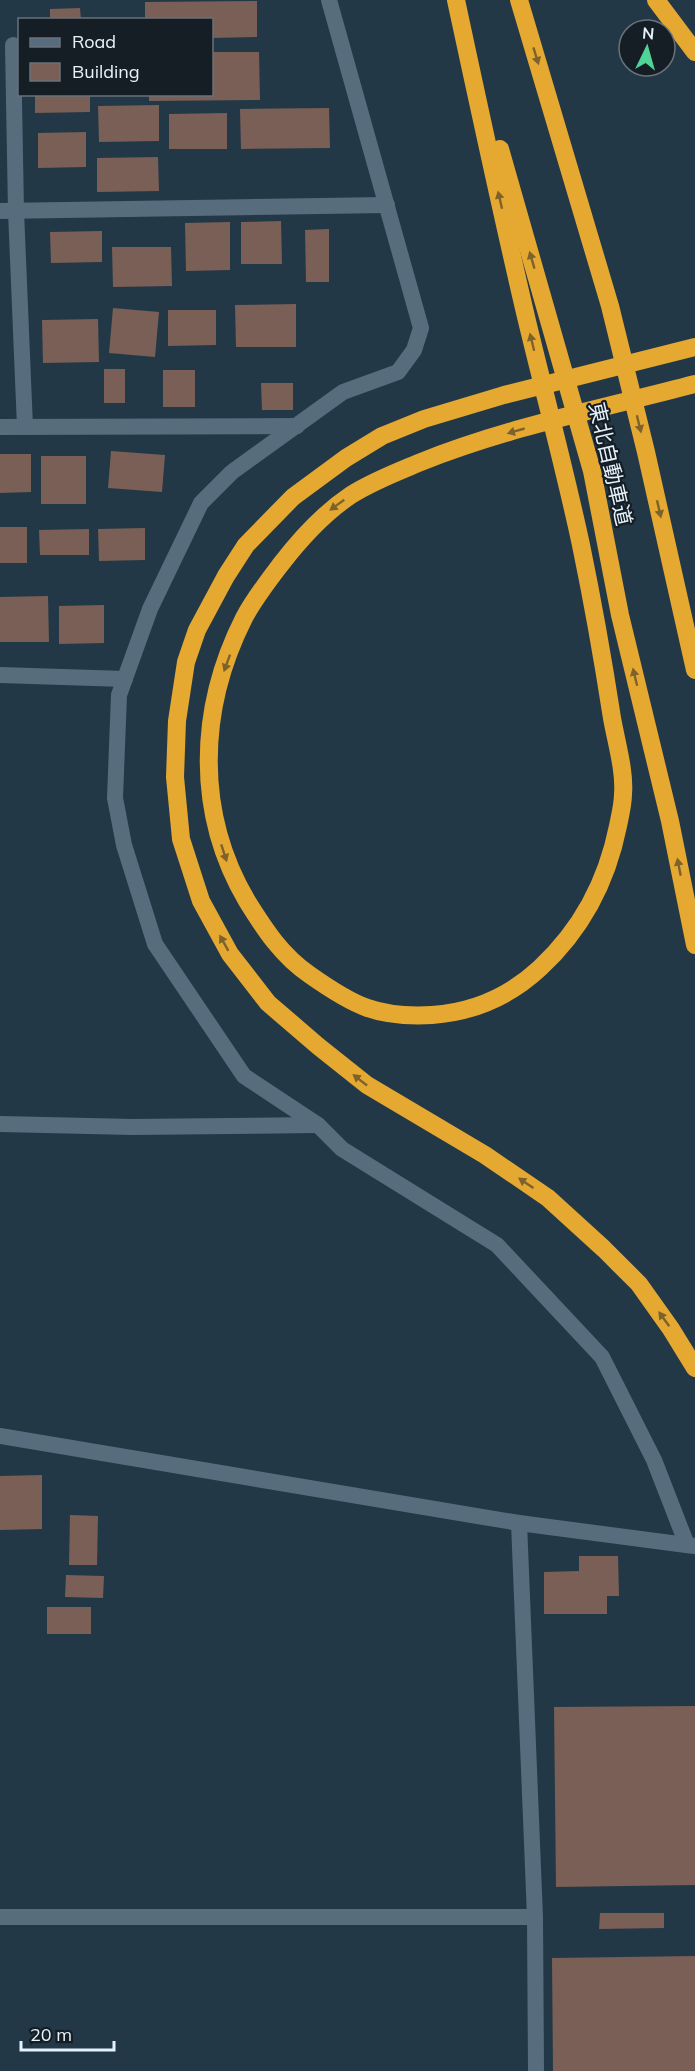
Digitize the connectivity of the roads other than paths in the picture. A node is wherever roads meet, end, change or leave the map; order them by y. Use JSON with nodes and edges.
{"nodes":[{"id":1,"x":328,"y":0,"type":"edge"},
{"id":2,"x":456,"y":0,"type":"edge"},
{"id":3,"x":519,"y":0,"type":"edge"},
{"id":4,"x":656,"y":0,"type":"edge"},
{"id":5,"x":13,"y":45,"type":"dead end"},
{"id":6,"x":695,"y":52,"type":"edge"},
{"id":7,"x":387,"y":206,"type":"junction"},
{"id":8,"x":8,"y":211,"type":"edge"},
{"id":9,"x":695,"y":347,"type":"edge"},
{"id":10,"x":695,"y":384,"type":"edge"},
{"id":11,"x":25,"y":426,"type":"junction"},
{"id":12,"x":297,"y":426,"type":"junction"},
{"id":13,"x":0,"y":427,"type":"edge"},
{"id":14,"x":695,"y":670,"type":"edge"},
{"id":15,"x":0,"y":675,"type":"edge"},
{"id":16,"x":125,"y":679,"type":"junction"},
{"id":17,"x":695,"y":945,"type":"edge"},
{"id":18,"x":0,"y":1124,"type":"edge"},
{"id":19,"x":318,"y":1125,"type":"junction"},
{"id":20,"x":695,"y":1368,"type":"edge"},
{"id":21,"x":0,"y":1436,"type":"edge"},
{"id":22,"x":519,"y":1523,"type":"junction"},
{"id":23,"x":691,"y":1545,"type":"edge"},
{"id":24,"x":0,"y":1917,"type":"edge"},
{"id":25,"x":535,"y":1917,"type":"junction"},
{"id":26,"x":536,"y":2071,"type":"edge"}],
"edges":[{"from":1,"to":7,"type":"street"},
{"from":10,"to":2,"type":"highway","one_way":true},
{"from":17,"to":2,"type":"highway","name":"東北自動車道","one_way":true},
{"from":3,"to":14,"type":"highway","name":"東北自動車道","one_way":true},
{"from":4,"to":6,"type":"highway"},
{"from":5,"to":8,"type":"street"},
{"from":7,"to":8,"type":"street"},
{"from":7,"to":12,"type":"street"},
{"from":8,"to":11,"type":"street"},
{"from":20,"to":9,"type":"highway","one_way":true},
{"from":11,"to":12,"type":"street"},
{"from":11,"to":13,"type":"street"},
{"from":12,"to":16,"type":"street"},
{"from":15,"to":16,"type":"street"},
{"from":16,"to":19,"type":"street"},
{"from":18,"to":19,"type":"street"},
{"from":19,"to":23,"type":"street"},
{"from":21,"to":22,"type":"street"},
{"from":22,"to":23,"type":"street"},
{"from":22,"to":25,"type":"street"},
{"from":24,"to":25,"type":"street"},
{"from":25,"to":26,"type":"street"}]}
